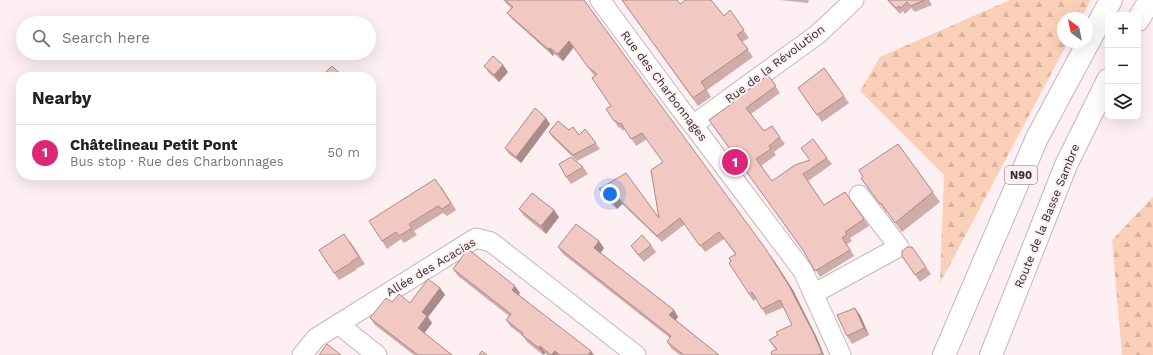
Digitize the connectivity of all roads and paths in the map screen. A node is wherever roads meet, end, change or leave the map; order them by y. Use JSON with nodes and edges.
{"nodes":[{"id":1,"x":600,"y":0,"type":"edge"},
{"id":2,"x":854,"y":0,"type":"edge"},
{"id":3,"x":1111,"y":0,"type":"edge"},
{"id":4,"x":1150,"y":0,"type":"edge"},
{"id":5,"x":837,"y":8,"type":"edge"},
{"id":6,"x":1141,"y":15,"type":"edge"},
{"id":7,"x":1106,"y":84,"type":"edge"},
{"id":8,"x":693,"y":124,"type":"junction"},
{"id":9,"x":859,"y":195,"type":"dead end"},
{"id":10,"x":813,"y":294,"type":"junction"},
{"id":11,"x":338,"y":324,"type":"junction"},
{"id":12,"x":302,"y":355,"type":"edge"},
{"id":13,"x":377,"y":355,"type":"edge"},
{"id":14,"x":636,"y":355,"type":"edge"},
{"id":15,"x":841,"y":355,"type":"edge"},
{"id":16,"x":944,"y":355,"type":"edge"},
{"id":17,"x":991,"y":355,"type":"edge"}],
"edges":[{"from":1,"to":8,"type":"street","name":"Rue des Charbonnages"},
{"from":2,"to":5,"type":"street","name":"Rue de la Révolution"},
{"from":3,"to":16,"type":"highway","number":"N90"},
{"from":4,"to":6,"type":"highway"},
{"from":5,"to":8,"type":"street","name":"Rue de la Révolution"},
{"from":7,"to":17,"type":"highway","name":"Route de la Basse Sambre"},
{"from":8,"to":10,"type":"street","name":"Rue des Charbonnages"},
{"from":9,"to":10,"type":"street"},
{"from":10,"to":15,"type":"street","name":"Rue des Charbonnages"},
{"from":11,"to":12,"type":"street","name":"Allée des Acacias"},
{"from":11,"to":13,"type":"street"},
{"from":11,"to":14,"type":"street","name":"Allée des Acacias"}]}
